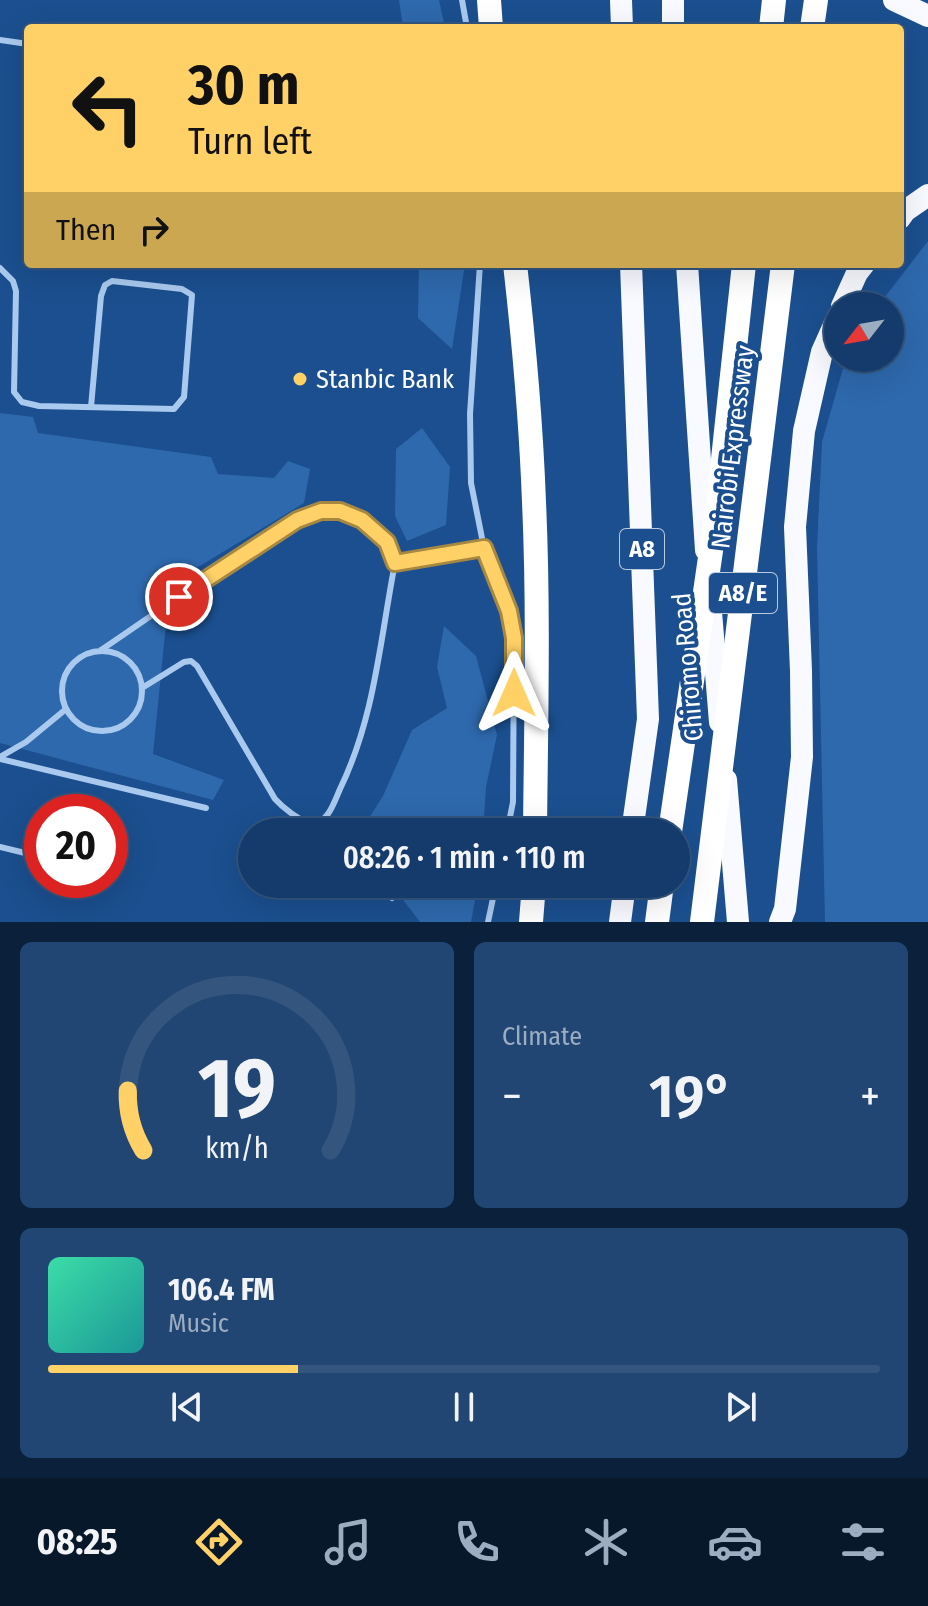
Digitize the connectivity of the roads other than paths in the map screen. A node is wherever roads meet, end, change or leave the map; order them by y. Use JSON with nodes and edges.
{"nodes":[{"id":1,"x":462,"y":0,"type":"edge"},
{"id":2,"x":489,"y":0,"type":"edge"},
{"id":3,"x":621,"y":0,"type":"edge"},
{"id":4,"x":673,"y":0,"type":"edge"},
{"id":5,"x":774,"y":0,"type":"edge"},
{"id":6,"x":816,"y":0,"type":"edge"},
{"id":7,"x":894,"y":0,"type":"edge"},
{"id":8,"x":928,"y":16,"type":"edge"},
{"id":9,"x":466,"y":24,"type":"edge"},
{"id":10,"x":491,"y":24,"type":"edge"},
{"id":11,"x":622,"y":24,"type":"edge"},
{"id":12,"x":673,"y":24,"type":"edge"},
{"id":13,"x":771,"y":24,"type":"edge"},
{"id":14,"x":813,"y":24,"type":"edge"},
{"id":15,"x":0,"y":40,"type":"edge"},
{"id":16,"x":24,"y":43,"type":"edge"},
{"id":17,"x":928,"y":195,"type":"edge"},
{"id":18,"x":904,"y":212,"type":"edge"},
{"id":19,"x":0,"y":268,"type":"edge"},
{"id":20,"x":480,"y":268,"type":"edge"},
{"id":21,"x":515,"y":268,"type":"edge"},
{"id":22,"x":631,"y":268,"type":"edge"},
{"id":23,"x":687,"y":268,"type":"edge"},
{"id":24,"x":744,"y":268,"type":"edge"},
{"id":25,"x":783,"y":268,"type":"edge"},
{"id":26,"x":861,"y":268,"type":"edge"},
{"id":27,"x":848,"y":292,"type":"edge"},
{"id":28,"x":824,"y":348,"type":"edge"},
{"id":29,"x":91,"y":407,"type":"junction"},
{"id":30,"x":484,"y":548,"type":"junction"},
{"id":31,"x":395,"y":563,"type":"junction"},
{"id":32,"x":101,"y":650,"type":"junction"},
{"id":33,"x":142,"y":688,"type":"junction"},
{"id":34,"x":66,"y":709,"type":"junction"},
{"id":35,"x":0,"y":758,"type":"edge"},
{"id":36,"x":206,"y":808,"type":"dead end"},
{"id":37,"x":298,"y":818,"type":"edge"},
{"id":38,"x":326,"y":818,"type":"edge"},
{"id":39,"x":510,"y":818,"type":"edge"},
{"id":40,"x":535,"y":818,"type":"edge"},
{"id":41,"x":634,"y":818,"type":"edge"},
{"id":42,"x":672,"y":818,"type":"edge"},
{"id":43,"x":0,"y":847,"type":"edge"},
{"id":44,"x":24,"y":853,"type":"edge"},
{"id":45,"x":493,"y":898,"type":"edge"},
{"id":46,"x":533,"y":898,"type":"edge"},
{"id":47,"x":623,"y":898,"type":"edge"},
{"id":48,"x":660,"y":898,"type":"edge"},
{"id":49,"x":490,"y":922,"type":"edge"},
{"id":50,"x":531,"y":922,"type":"edge"},
{"id":51,"x":620,"y":922,"type":"edge"},
{"id":52,"x":657,"y":922,"type":"edge"},
{"id":53,"x":702,"y":922,"type":"edge"},
{"id":54,"x":738,"y":922,"type":"edge"},
{"id":55,"x":780,"y":922,"type":"edge"}],
"edges":[{"from":1,"to":9,"type":"lane"},
{"from":2,"to":10,"type":"highway"},
{"from":3,"to":11,"type":"highway"},
{"from":4,"to":12,"type":"highway"},
{"from":5,"to":13,"type":"highway"},
{"from":6,"to":14,"type":"highway"},
{"from":7,"to":8,"type":"highway"},
{"from":15,"to":16,"type":"lane"},
{"from":17,"to":18,"type":"highway"},
{"from":19,"to":29,"type":"lane"},
{"from":20,"to":30,"type":"lane"},
{"from":21,"to":40,"type":"highway"},
{"from":22,"to":41,"type":"highway","name":"Chiromo Road","number":"A8"},
{"from":23,"to":54,"type":"highway","name":"Chiromo Road"},
{"from":24,"to":42,"type":"highway","name":"Nairobi Expressway","number":"A8/E"},
{"from":25,"to":53,"type":"highway","name":"Nairobi Expressway","number":"A8/E"},
{"from":26,"to":27,"type":"highway"},
{"from":28,"to":55,"type":"highway"},
{"from":29,"to":29,"type":"lane"},
{"from":30,"to":31,"type":"lane"},
{"from":30,"to":39,"type":"lane"},
{"from":31,"to":32,"type":"lane"},
{"from":31,"to":38,"type":"lane"},
{"from":32,"to":33,"type":"lane"},
{"from":32,"to":34,"type":"lane"},
{"from":33,"to":34,"type":"lane"},
{"from":33,"to":37,"type":"lane"},
{"from":34,"to":35,"type":"lane"},
{"from":35,"to":36,"type":"lane"},
{"from":43,"to":44,"type":"lane"},
{"from":45,"to":49,"type":"lane"},
{"from":46,"to":50,"type":"highway"},
{"from":47,"to":51,"type":"highway"},
{"from":48,"to":52,"type":"highway"}]}
